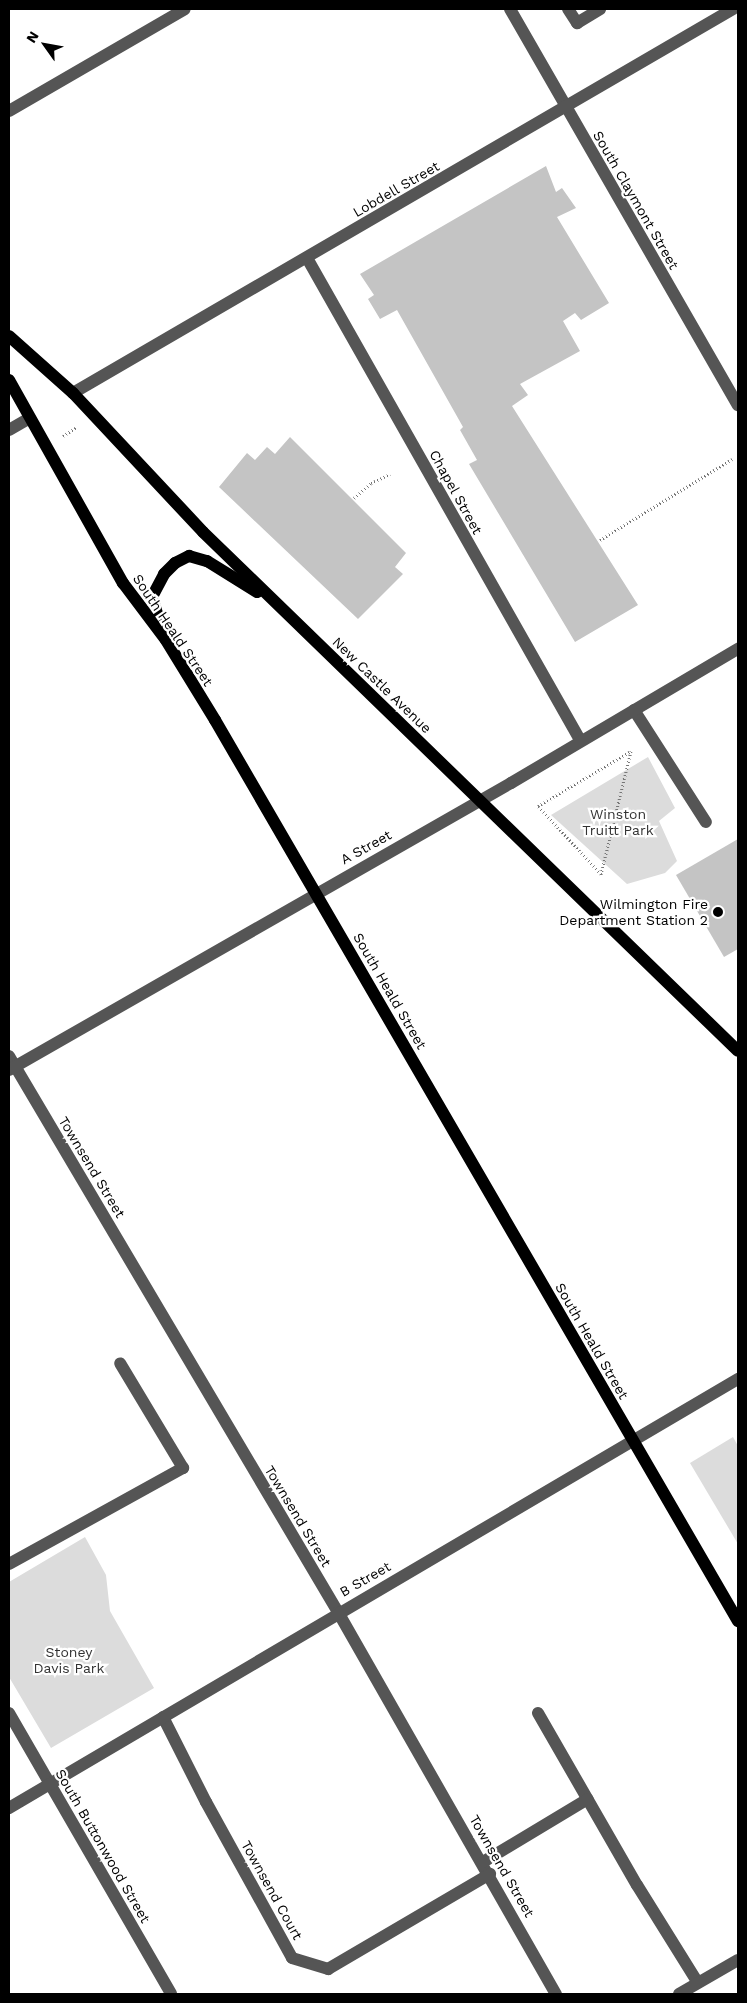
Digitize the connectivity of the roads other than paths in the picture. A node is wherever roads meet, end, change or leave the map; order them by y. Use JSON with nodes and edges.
{"nodes":[{"id":1,"x":186,"y":9,"type":"edge"},
{"id":2,"x":510,"y":9,"type":"edge"},
{"id":3,"x":568,"y":9,"type":"edge"},
{"id":4,"x":600,"y":9,"type":"edge"},
{"id":5,"x":733,"y":9,"type":"edge"},
{"id":6,"x":564,"y":107,"type":"junction"},
{"id":7,"x":9,"y":111,"type":"edge"},
{"id":8,"x":307,"y":258,"type":"junction"},
{"id":9,"x":9,"y":336,"type":"edge"},
{"id":10,"x":9,"y":380,"type":"edge"},
{"id":11,"x":73,"y":393,"type":"junction"},
{"id":12,"x":738,"y":405,"type":"edge"},
{"id":13,"x":28,"y":419,"type":"junction"},
{"id":14,"x":9,"y":430,"type":"edge"},
{"id":15,"x":278,"y":606,"type":"junction"},
{"id":16,"x":166,"y":640,"type":"junction"},
{"id":17,"x":738,"y":649,"type":"edge"},
{"id":18,"x":634,"y":710,"type":"junction"},
{"id":19,"x":580,"y":740,"type":"junction"},
{"id":20,"x":481,"y":800,"type":"junction"},
{"id":21,"x":706,"y":822,"type":"dead end"},
{"id":22,"x":316,"y":894,"type":"junction"},
{"id":23,"x":738,"y":1050,"type":"edge"},
{"id":24,"x":11,"y":1064,"type":"edge"},
{"id":25,"x":120,"y":1363,"type":"dead end"},
{"id":26,"x":738,"y":1379,"type":"edge"},
{"id":27,"x":632,"y":1440,"type":"junction"},
{"id":28,"x":9,"y":1564,"type":"edge"},
{"id":29,"x":338,"y":1612,"type":"junction"},
{"id":30,"x":738,"y":1621,"type":"edge"},
{"id":31,"x":9,"y":1713,"type":"edge"},
{"id":32,"x":538,"y":1713,"type":"dead end"},
{"id":33,"x":163,"y":1717,"type":"junction"},
{"id":34,"x":50,"y":1783,"type":"junction"},
{"id":35,"x":588,"y":1799,"type":"junction"},
{"id":36,"x":9,"y":1808,"type":"edge"},
{"id":37,"x":483,"y":1862,"type":"junction"},
{"id":38,"x":490,"y":1874,"type":"junction"},
{"id":39,"x":738,"y":1960,"type":"edge"},
{"id":40,"x":698,"y":1983,"type":"junction"},
{"id":41,"x":171,"y":1994,"type":"edge"},
{"id":42,"x":556,"y":1994,"type":"edge"},
{"id":43,"x":679,"y":1994,"type":"edge"}],
"edges":[{"from":1,"to":7,"type":"street"},
{"from":2,"to":6,"type":"street","name":"South Claymont Street"},
{"from":3,"to":4,"type":"street"},
{"from":5,"to":6,"type":"street","name":"Lobdell Street"},
{"from":6,"to":8,"type":"street","name":"Lobdell Street"},
{"from":6,"to":12,"type":"street","name":"South Claymont Street"},
{"from":8,"to":11,"type":"street","name":"Lobdell Street"},
{"from":8,"to":19,"type":"street","name":"Chapel Street"},
{"from":9,"to":11,"type":"main road","name":"New Castle Avenue"},
{"from":10,"to":13,"type":"main road","name":"South Heald Street"},
{"from":11,"to":15,"type":"main road","name":"New Castle Avenue"},
{"from":13,"to":14,"type":"street"},
{"from":13,"to":16,"type":"main road","name":"South Heald Street"},
{"from":15,"to":16,"type":"main road"},
{"from":15,"to":20,"type":"main road","name":"New Castle Avenue"},
{"from":16,"to":22,"type":"main road","name":"South Heald Street"},
{"from":17,"to":18,"type":"street","name":"A Street"},
{"from":18,"to":19,"type":"street","name":"A Street"},
{"from":18,"to":21,"type":"street"},
{"from":19,"to":20,"type":"street","name":"A Street"},
{"from":20,"to":22,"type":"street","name":"A Street"},
{"from":20,"to":23,"type":"main road","name":"New Castle Avenue"},
{"from":22,"to":24,"type":"street","name":"A Street"},
{"from":22,"to":27,"type":"main road","name":"South Heald Street"},
{"from":24,"to":29,"type":"street","name":"Townsend Street"},
{"from":25,"to":28,"type":"street"},
{"from":26,"to":27,"type":"street","name":"B Street"},
{"from":27,"to":29,"type":"street","name":"B Street"},
{"from":27,"to":30,"type":"main road","name":"South Heald Street"},
{"from":29,"to":33,"type":"street","name":"B Street"},
{"from":29,"to":37,"type":"street","name":"Townsend Street"},
{"from":31,"to":34,"type":"street","name":"South Buttonwood Street"},
{"from":32,"to":35,"type":"street"},
{"from":33,"to":34,"type":"street","name":"B Street"},
{"from":33,"to":38,"type":"street","name":"Townsend Court"},
{"from":34,"to":36,"type":"street","name":"B Street"},
{"from":34,"to":41,"type":"street","name":"South Buttonwood Street"},
{"from":35,"to":37,"type":"street"},
{"from":35,"to":40,"type":"street"},
{"from":37,"to":38,"type":"street","name":"Townsend Street"},
{"from":38,"to":42,"type":"street","name":"Townsend Street"},
{"from":39,"to":40,"type":"street"},
{"from":40,"to":43,"type":"street"}]}
